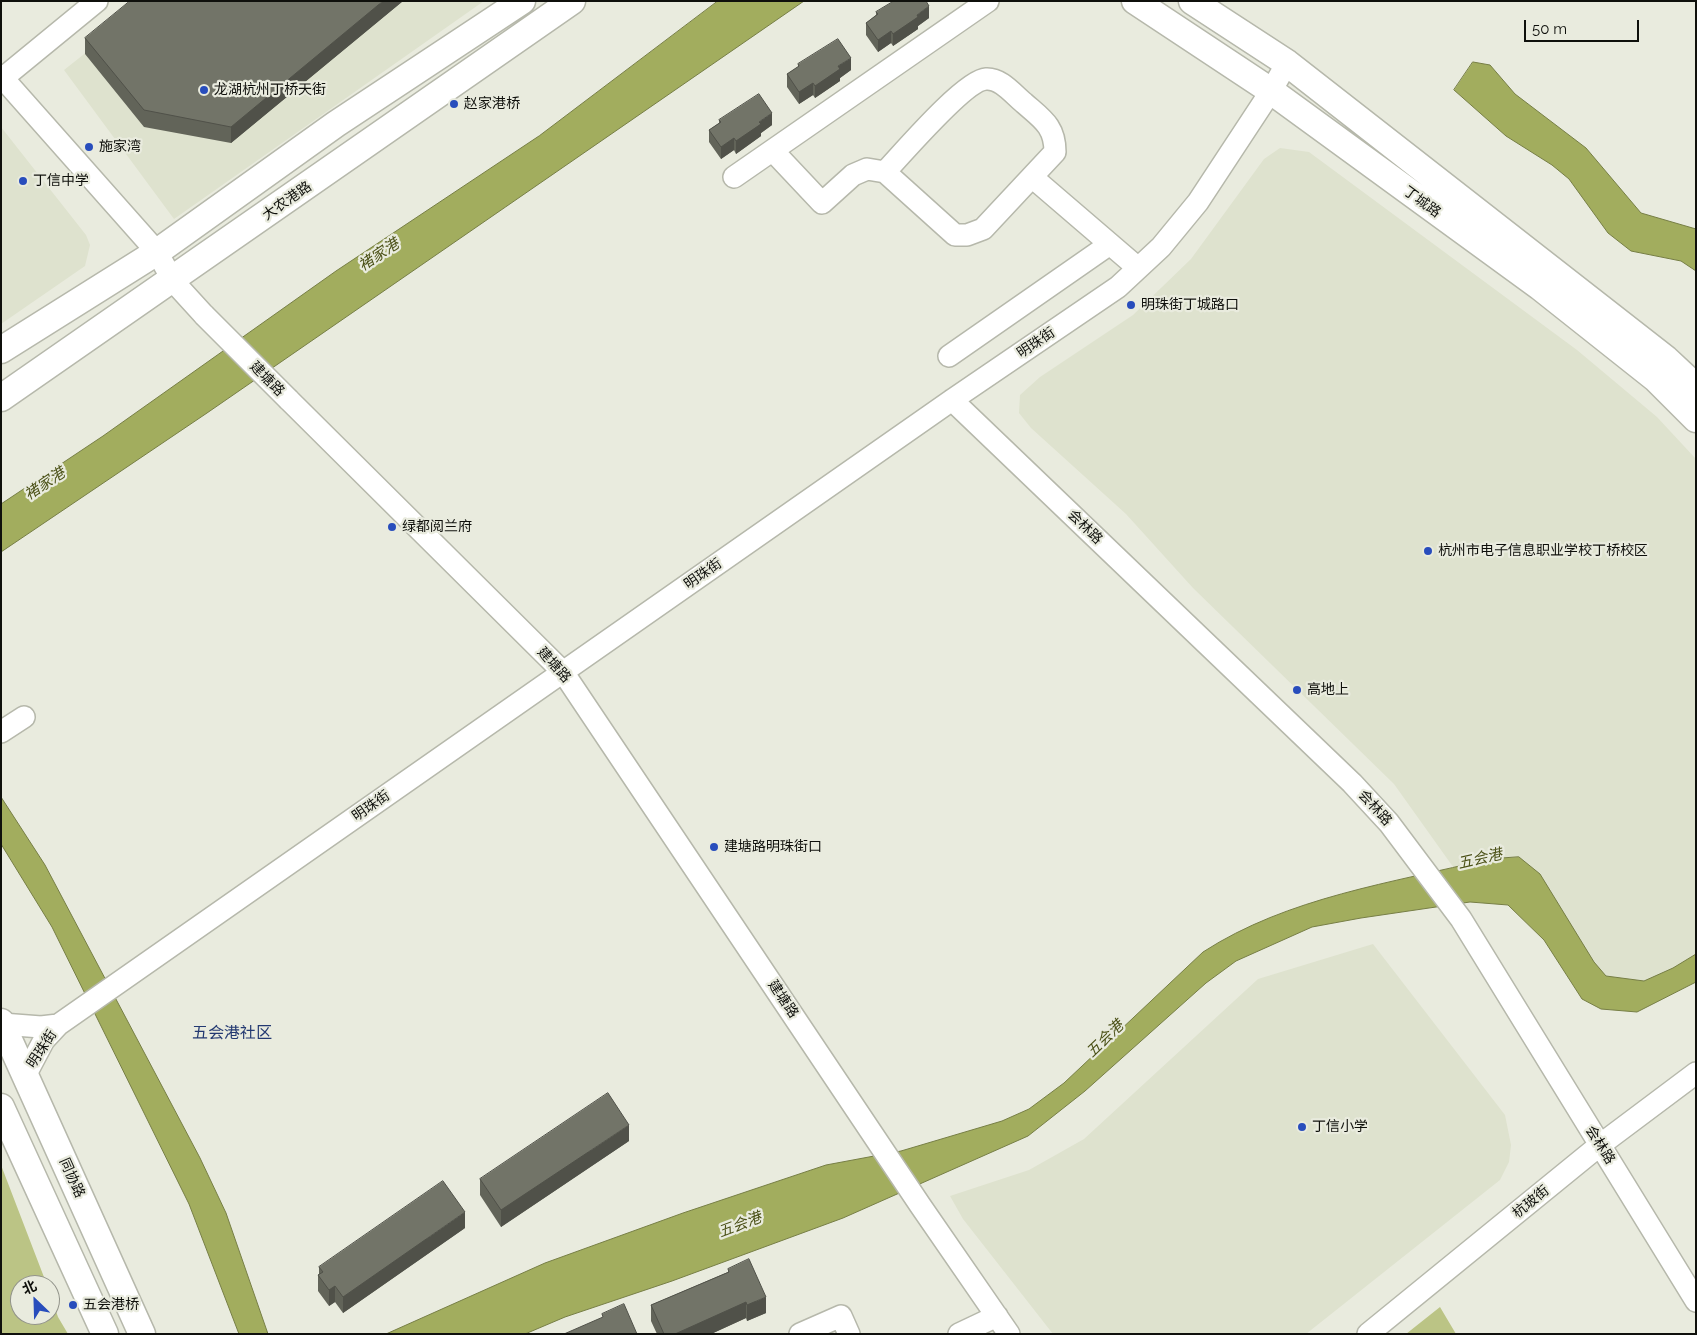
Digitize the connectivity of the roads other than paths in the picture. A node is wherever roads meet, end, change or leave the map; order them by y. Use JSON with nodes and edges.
{"nodes":[{"id":1,"x":97,"y":1,"type":"edge"},
{"id":2,"x":522,"y":1,"type":"edge"},
{"id":3,"x":572,"y":1,"type":"edge"},
{"id":4,"x":988,"y":1,"type":"edge"},
{"id":5,"x":1135,"y":1,"type":"edge"},
{"id":6,"x":1192,"y":1,"type":"edge"},
{"id":7,"x":1287,"y":63,"type":"junction"},
{"id":8,"x":2,"y":77,"type":"edge"},
{"id":9,"x":1271,"y":92,"type":"junction"},
{"id":10,"x":773,"y":151,"type":"junction"},
{"id":11,"x":885,"y":172,"type":"junction"},
{"id":12,"x":734,"y":177,"type":"dead end"},
{"id":13,"x":1032,"y":177,"type":"junction"},
{"id":14,"x":1110,"y":244,"type":"junction"},
{"id":15,"x":157,"y":252,"type":"junction"},
{"id":16,"x":1138,"y":268,"type":"junction"},
{"id":17,"x":173,"y":281,"type":"junction"},
{"id":18,"x":1,"y":350,"type":"edge"},
{"id":19,"x":949,"y":356,"type":"dead end"},
{"id":20,"x":1696,"y":387,"type":"edge"},
{"id":21,"x":1,"y":398,"type":"edge"},
{"id":22,"x":952,"y":400,"type":"junction"},
{"id":23,"x":1696,"y":419,"type":"edge"},
{"id":24,"x":563,"y":672,"type":"junction"},
{"id":25,"x":24,"y":717,"type":"dead end"},
{"id":26,"x":1,"y":732,"type":"edge"},
{"id":27,"x":2,"y":1023,"type":"edge"},
{"id":28,"x":58,"y":1025,"type":"junction"},
{"id":29,"x":1696,"y":1073,"type":"edge"},
{"id":30,"x":26,"y":1074,"type":"junction"},
{"id":31,"x":1,"y":1107,"type":"edge"},
{"id":32,"x":1600,"y":1145,"type":"junction"},
{"id":33,"x":1696,"y":1301,"type":"edge"},
{"id":34,"x":997,"y":1316,"type":"junction"},
{"id":35,"x":105,"y":1334,"type":"edge"},
{"id":36,"x":142,"y":1334,"type":"edge"},
{"id":37,"x":800,"y":1334,"type":"edge"},
{"id":38,"x":849,"y":1334,"type":"edge"},
{"id":39,"x":959,"y":1334,"type":"edge"},
{"id":40,"x":1009,"y":1334,"type":"edge"},
{"id":41,"x":1368,"y":1334,"type":"edge"}],
"edges":[{"from":1,"to":8,"type":"street"},
{"from":2,"to":15,"type":"main road"},
{"from":3,"to":17,"type":"main road","name":"大农港路"},
{"from":4,"to":10,"type":"street"},
{"from":5,"to":9,"type":"main road","name":"丁城路"},
{"from":6,"to":7,"type":"main road","name":"丁城路"},
{"from":7,"to":9,"type":"street","name":"明珠街"},
{"from":7,"to":20,"type":"main road","name":"丁城路"},
{"from":8,"to":15,"type":"street","name":"建塘路"},
{"from":9,"to":16,"type":"street","name":"明珠街"},
{"from":9,"to":23,"type":"main road","name":"丁城路"},
{"from":10,"to":11,"type":"street"},
{"from":10,"to":12,"type":"street"},
{"from":11,"to":13,"type":"street"},
{"from":11,"to":13,"type":"street"},
{"from":13,"to":14,"type":"street"},
{"from":14,"to":16,"type":"street"},
{"from":14,"to":19,"type":"street"},
{"from":15,"to":17,"type":"street","name":"建塘路"},
{"from":15,"to":18,"type":"main road"},
{"from":16,"to":22,"type":"street","name":"明珠街"},
{"from":17,"to":21,"type":"main road","name":"大农港路"},
{"from":17,"to":24,"type":"street","name":"建塘路","bridge":true},
{"from":22,"to":24,"type":"street","name":"明珠街"},
{"from":22,"to":32,"type":"street","name":"会林路"},
{"from":24,"to":28,"type":"street","name":"明珠街"},
{"from":24,"to":34,"type":"street","name":"建塘路"},
{"from":25,"to":26,"type":"street"},
{"from":27,"to":28,"type":"street","name":"明珠街"},
{"from":27,"to":30,"type":"main road","name":"同协路"},
{"from":28,"to":30,"type":"street","name":"明珠街"},
{"from":29,"to":32,"type":"street","name":"杭玻街"},
{"from":30,"to":36,"type":"main road","name":"同协路"},
{"from":31,"to":35,"type":"main road"},
{"from":32,"to":33,"type":"street","name":"会林路"},
{"from":32,"to":41,"type":"street","name":"杭玻街"},
{"from":34,"to":39,"type":"street"},
{"from":34,"to":40,"type":"street","name":"建塘路"},
{"from":37,"to":38,"type":"street"}]}
